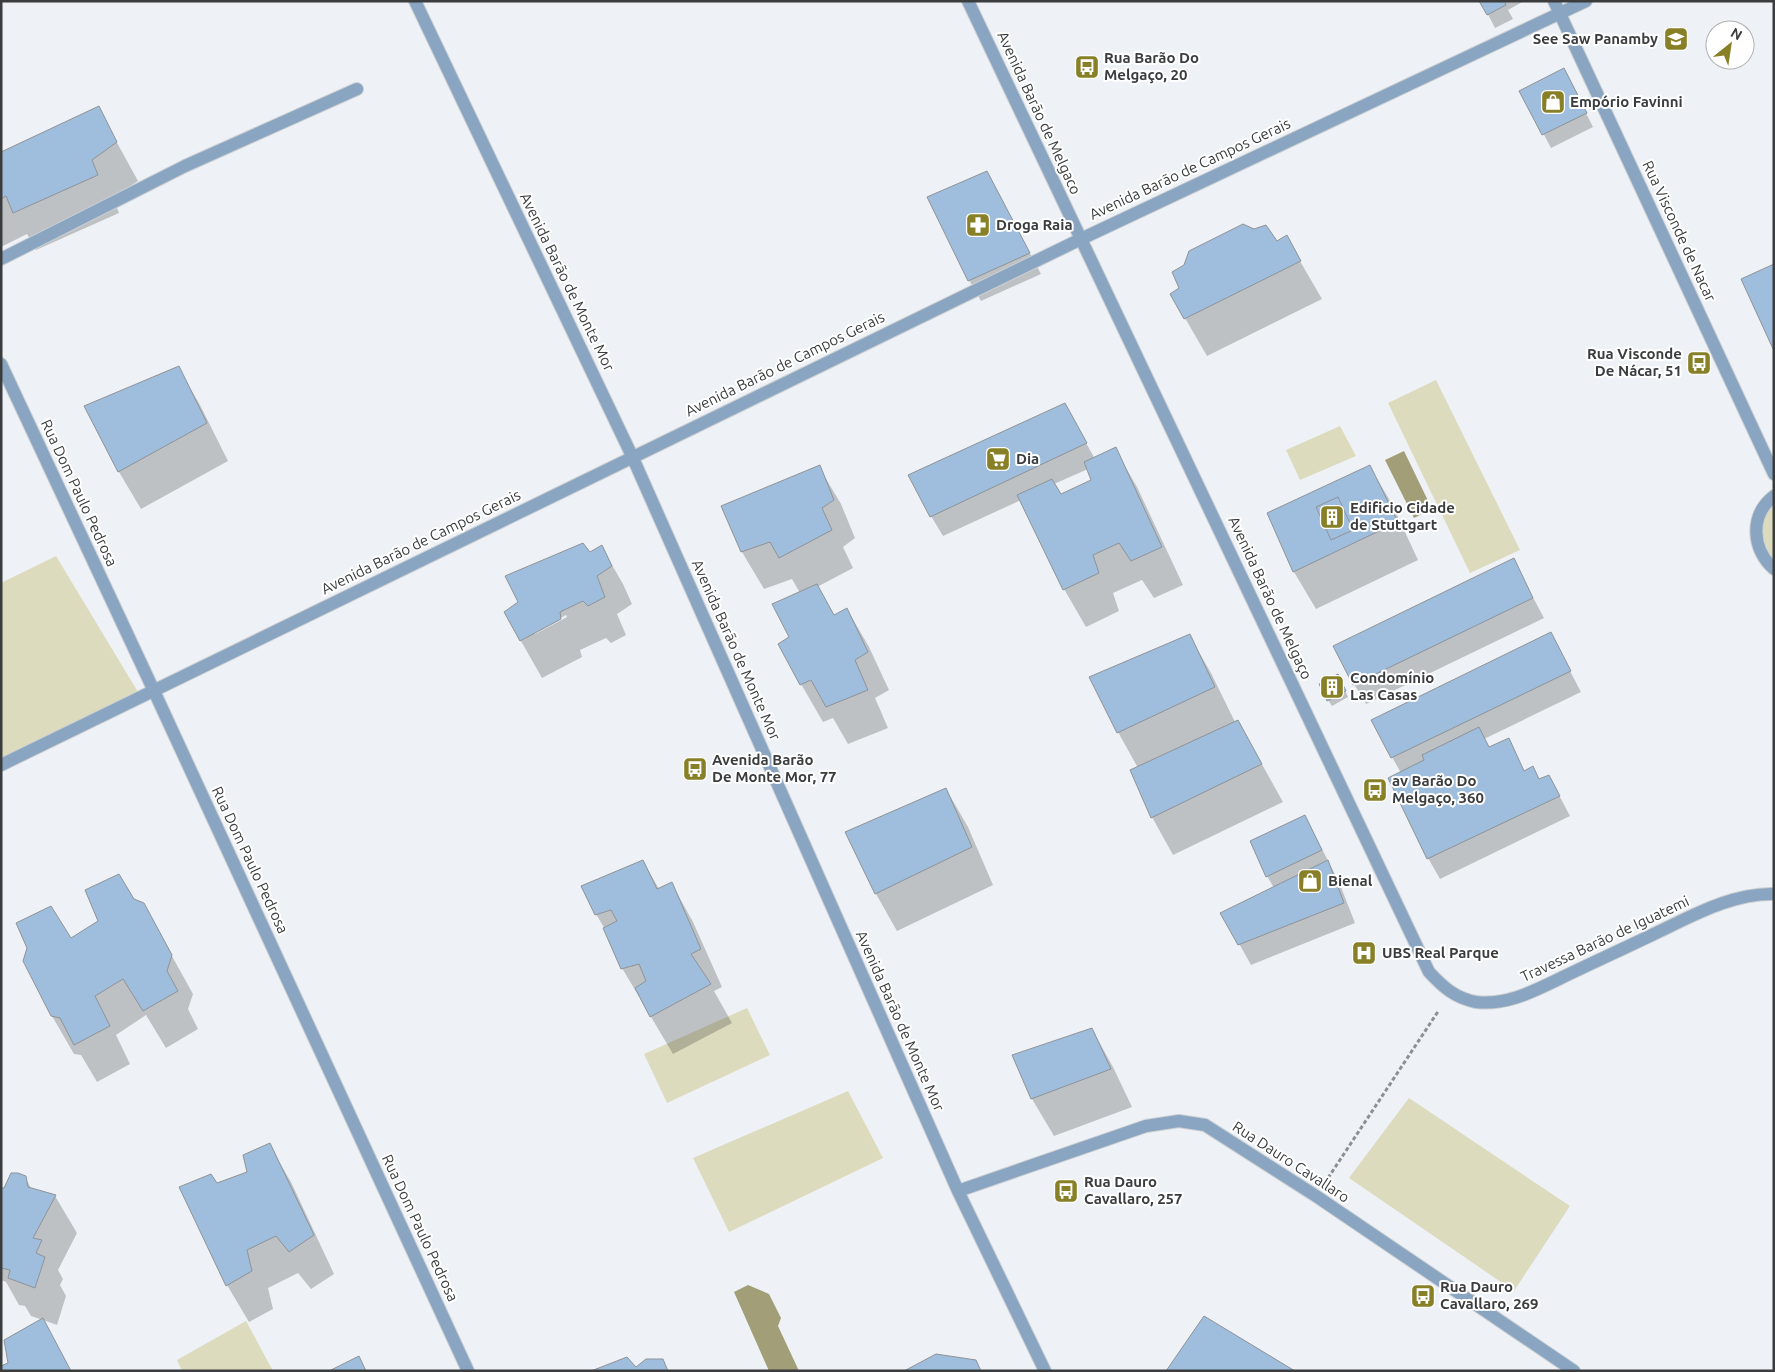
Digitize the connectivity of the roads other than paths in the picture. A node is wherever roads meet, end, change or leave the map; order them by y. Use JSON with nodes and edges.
{"nodes":[{"id":1,"x":415,"y":1,"type":"edge"},
{"id":2,"x":968,"y":1,"type":"edge"},
{"id":3,"x":1586,"y":1,"type":"edge"},
{"id":4,"x":1557,"y":7,"type":"edge"},
{"id":5,"x":357,"y":89,"type":"dead end"},
{"id":6,"x":1081,"y":239,"type":"junction"},
{"id":7,"x":1,"y":259,"type":"edge"},
{"id":8,"x":1,"y":364,"type":"edge"},
{"id":9,"x":632,"y":456,"type":"junction"},
{"id":10,"x":1774,"y":474,"type":"edge"},
{"id":11,"x":1774,"y":496,"type":"edge"},
{"id":12,"x":1774,"y":569,"type":"edge"},
{"id":13,"x":154,"y":691,"type":"junction"},
{"id":14,"x":1,"y":765,"type":"edge"},
{"id":15,"x":1774,"y":894,"type":"edge"},
{"id":16,"x":1450,"y":993,"type":"joint"},
{"id":17,"x":958,"y":1191,"type":"junction"},
{"id":18,"x":468,"y":1371,"type":"edge"},
{"id":19,"x":1045,"y":1371,"type":"edge"},
{"id":20,"x":1574,"y":1371,"type":"edge"}],
"edges":[{"from":1,"to":9,"type":"street","name":"Avenida Barão de Monte Mor"},
{"from":2,"to":6,"type":"street","name":"Avenida Barão de Melgaco"},
{"from":3,"to":4,"type":"street","name":"Avenida Barão de Campos Gerais"},
{"from":4,"to":6,"type":"street","name":"Avenida Barão de Campos Gerais"},
{"from":4,"to":10,"type":"street","name":"Rua Visconde de Nacar"},
{"from":5,"to":7,"type":"street"},
{"from":6,"to":9,"type":"street","name":"Avenida Barão de Campos Gerais"},
{"from":6,"to":16,"type":"street","name":"Avenida Barão de Melgaço"},
{"from":8,"to":13,"type":"street","name":"Rua Dom Paulo Pedrosa"},
{"from":9,"to":13,"type":"street","name":"Avenida Barão de Campos Gerais"},
{"from":9,"to":17,"type":"street","name":"Avenida Barão de Monte Mor"},
{"from":11,"to":12,"type":"street"},
{"from":13,"to":14,"type":"street","name":"Avenida Barão de Campos Gerais"},
{"from":13,"to":18,"type":"street","name":"Rua Dom Paulo Pedrosa"},
{"from":15,"to":16,"type":"street","name":"Travessa Barão de Iguatemi"},
{"from":17,"to":19,"type":"street","name":"Avenida Barão de Monte Mor"},
{"from":17,"to":20,"type":"street","name":"Rua Dauro Cavallaro"}]}
